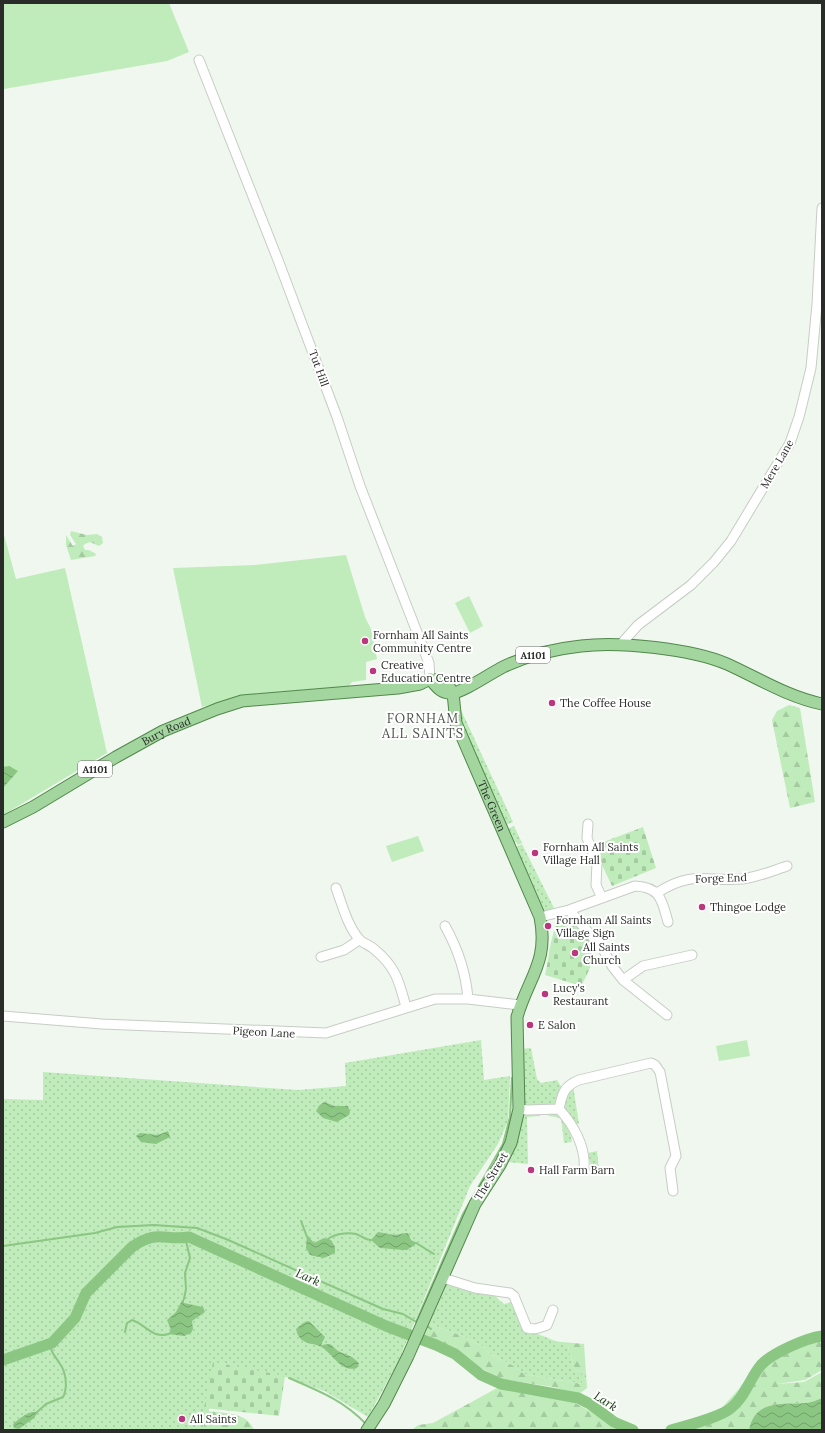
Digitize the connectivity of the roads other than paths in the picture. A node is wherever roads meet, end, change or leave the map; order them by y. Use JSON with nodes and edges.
{"nodes":[{"id":1,"x":199,"y":60,"type":"dead end"},
{"id":2,"x":822,"y":208,"type":"edge"},
{"id":3,"x":622,"y":643,"type":"junction"},
{"id":4,"x":430,"y":679,"type":"junction"},
{"id":5,"x":452,"y":693,"type":"junction"},
{"id":6,"x":822,"y":704,"type":"edge"},
{"id":7,"x":3,"y":822,"type":"edge"},
{"id":8,"x":588,"y":824,"type":"dead end"},
{"id":9,"x":787,"y":866,"type":"dead end"},
{"id":10,"x":336,"y":888,"type":"dead end"},
{"id":11,"x":657,"y":893,"type":"junction"},
{"id":12,"x":602,"y":898,"type":"junction"},
{"id":13,"x":569,"y":910,"type":"junction"},
{"id":14,"x":540,"y":917,"type":"junction"},
{"id":15,"x":668,"y":922,"type":"dead end"},
{"id":16,"x":445,"y":926,"type":"dead end"},
{"id":17,"x":359,"y":940,"type":"junction"},
{"id":18,"x":692,"y":955,"type":"dead end"},
{"id":19,"x":321,"y":957,"type":"dead end"},
{"id":20,"x":623,"y":980,"type":"junction"},
{"id":21,"x":468,"y":999,"type":"junction"},
{"id":22,"x":520,"y":1005,"type":"junction"},
{"id":23,"x":406,"y":1007,"type":"junction"},
{"id":24,"x":667,"y":1015,"type":"dead end"},
{"id":25,"x":3,"y":1016,"type":"edge"},
{"id":26,"x":519,"y":1108,"type":"junction"},
{"id":27,"x":559,"y":1109,"type":"junction"},
{"id":28,"x":584,"y":1168,"type":"dead end"},
{"id":29,"x":673,"y":1191,"type":"dead end"},
{"id":30,"x":443,"y":1278,"type":"junction"},
{"id":31,"x":553,"y":1310,"type":"dead end"},
{"id":32,"x":369,"y":1428,"type":"edge"}],
"edges":[{"from":1,"to":4,"type":"street","name":"Tut Hill"},
{"from":2,"to":3,"type":"street","name":"Mere Lane"},
{"from":3,"to":5,"type":"main road","number":"A1101"},
{"from":3,"to":6,"type":"main road","number":"A1101"},
{"from":4,"to":5,"type":"main road"},
{"from":4,"to":7,"type":"main road","name":"Bury Road","number":"A1101"},
{"from":5,"to":14,"type":"main road","name":"The Green"},
{"from":8,"to":12,"type":"street"},
{"from":9,"to":11,"type":"street","name":"Forge End"},
{"from":10,"to":17,"type":"street"},
{"from":11,"to":12,"type":"street"},
{"from":11,"to":15,"type":"street"},
{"from":12,"to":13,"type":"street"},
{"from":13,"to":14,"type":"street"},
{"from":13,"to":20,"type":"street"},
{"from":14,"to":22,"type":"main road","name":"The Street"},
{"from":16,"to":21,"type":"street"},
{"from":17,"to":19,"type":"street"},
{"from":17,"to":23,"type":"street"},
{"from":18,"to":20,"type":"street"},
{"from":20,"to":24,"type":"street"},
{"from":21,"to":22,"type":"street","name":"Pigeon Lane"},
{"from":21,"to":23,"type":"street","name":"Pigeon Lane"},
{"from":22,"to":26,"type":"main road","name":"The Street"},
{"from":23,"to":25,"type":"street","name":"Pigeon Lane"},
{"from":26,"to":27,"type":"street"},
{"from":26,"to":30,"type":"main road","name":"The Street"},
{"from":27,"to":28,"type":"street"},
{"from":27,"to":29,"type":"street"},
{"from":30,"to":31,"type":"street"},
{"from":30,"to":32,"type":"main road","name":"The Street"}]}
